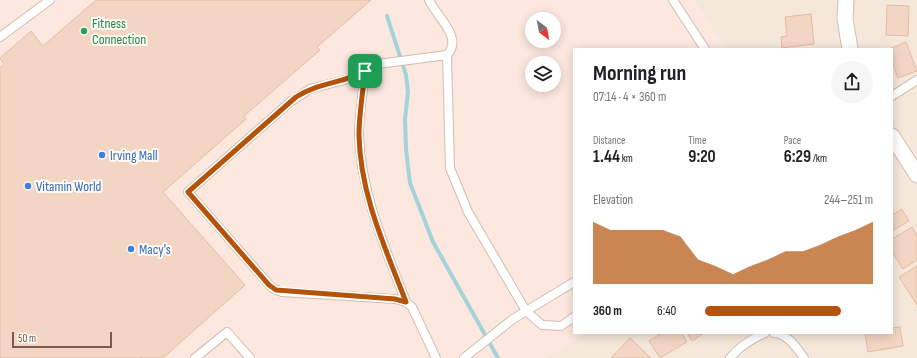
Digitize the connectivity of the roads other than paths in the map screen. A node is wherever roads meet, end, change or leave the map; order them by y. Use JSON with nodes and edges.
{"nodes":[{"id":1,"x":50,"y":0,"type":"edge"},
{"id":2,"x":429,"y":0,"type":"edge"},
{"id":3,"x":673,"y":0,"type":"edge"},
{"id":4,"x":846,"y":0,"type":"edge"},
{"id":5,"x":0,"y":37,"type":"edge"},
{"id":6,"x":703,"y":48,"type":"edge"},
{"id":7,"x":850,"y":48,"type":"edge"},
{"id":8,"x":447,"y":55,"type":"junction"},
{"id":9,"x":365,"y":71,"type":"junction"},
{"id":10,"x":917,"y":80,"type":"edge"},
{"id":11,"x":893,"y":95,"type":"edge"},
{"id":12,"x":893,"y":137,"type":"edge"},
{"id":13,"x":916,"y":170,"type":"edge"},
{"id":14,"x":573,"y":283,"type":"edge"},
{"id":15,"x":406,"y":302,"type":"junction"},
{"id":16,"x":526,"y":311,"type":"junction"},
{"id":17,"x":573,"y":318,"type":"edge"},
{"id":18,"x":763,"y":334,"type":"edge"},
{"id":19,"x":781,"y":334,"type":"edge"},
{"id":20,"x":195,"y":358,"type":"edge"},
{"id":21,"x":250,"y":358,"type":"edge"},
{"id":22,"x":436,"y":358,"type":"edge"},
{"id":23,"x":464,"y":358,"type":"edge"},
{"id":24,"x":730,"y":358,"type":"edge"},
{"id":25,"x":804,"y":358,"type":"edge"}],
"edges":[{"from":1,"to":5,"type":"lane"},
{"from":2,"to":8,"type":"lane"},
{"from":3,"to":6,"type":"lane"},
{"from":4,"to":7,"type":"street"},
{"from":8,"to":9,"type":"lane"},
{"from":8,"to":16,"type":"lane"},
{"from":9,"to":15,"type":"lane"},
{"from":9,"to":15,"type":"lane"},
{"from":10,"to":11,"type":"lane"},
{"from":12,"to":13,"type":"street"},
{"from":14,"to":16,"type":"lane"},
{"from":15,"to":22,"type":"lane"},
{"from":16,"to":17,"type":"lane"},
{"from":16,"to":23,"type":"lane"},
{"from":18,"to":24,"type":"lane"},
{"from":19,"to":25,"type":"lane"},
{"from":20,"to":21,"type":"lane"}]}
